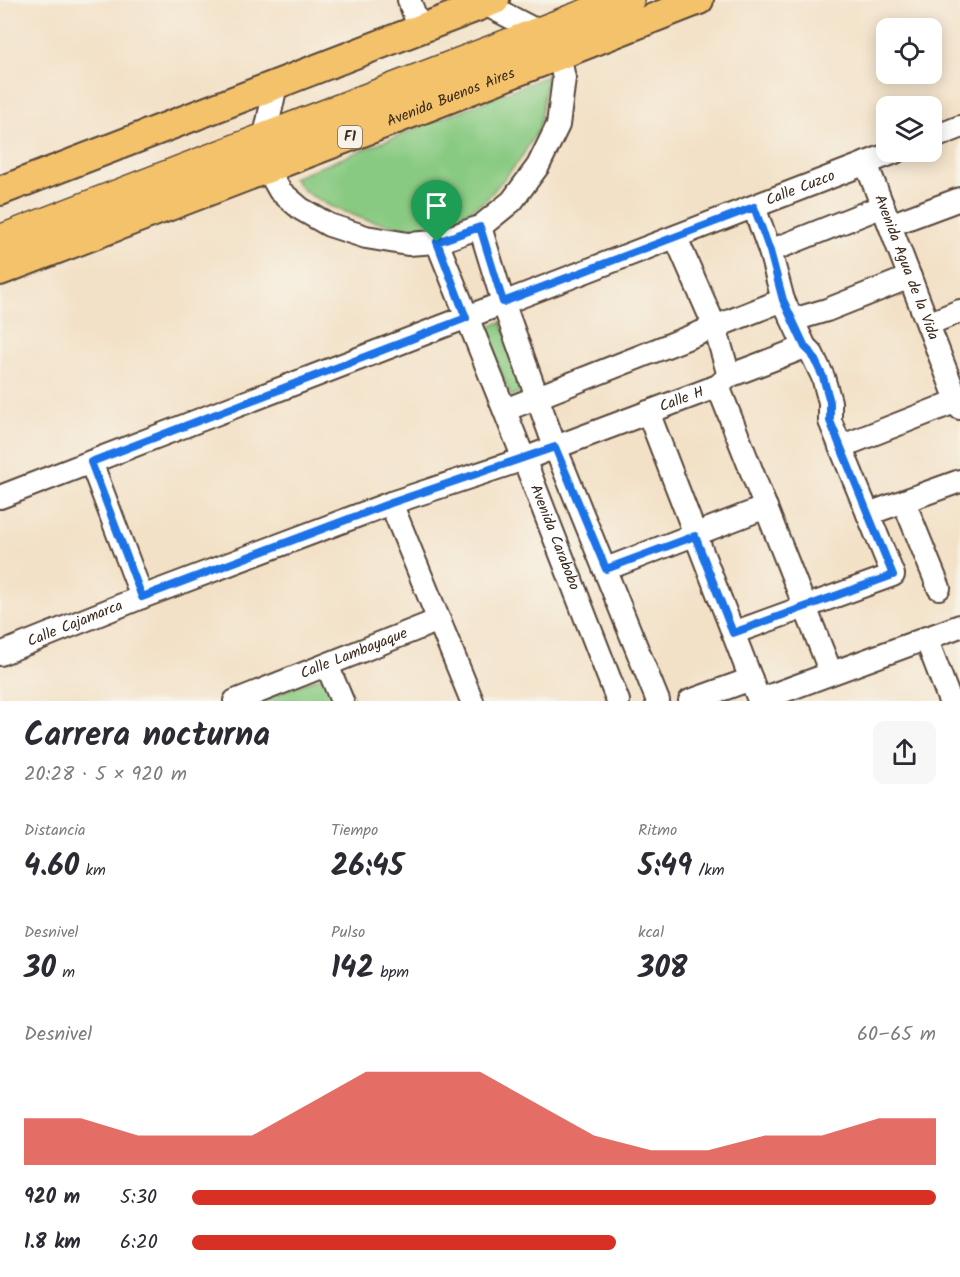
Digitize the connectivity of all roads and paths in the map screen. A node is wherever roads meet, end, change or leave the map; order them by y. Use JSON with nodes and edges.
{"nodes":[{"id":1,"x":409,"y":0,"type":"edge"},
{"id":2,"x":573,"y":0,"type":"edge"},
{"id":3,"x":627,"y":0,"type":"edge"},
{"id":4,"x":699,"y":0,"type":"edge"},
{"id":5,"x":520,"y":23,"type":"edge"},
{"id":6,"x":420,"y":29,"type":"junction"},
{"id":7,"x":276,"y":85,"type":"junction"},
{"id":8,"x":960,"y":127,"type":"edge"},
{"id":9,"x":942,"y":134,"type":"edge"},
{"id":10,"x":266,"y":142,"type":"junction"},
{"id":11,"x":876,"y":159,"type":"edge"},
{"id":12,"x":866,"y":163,"type":"junction"},
{"id":13,"x":0,"y":191,"type":"edge"},
{"id":14,"x":960,"y":199,"type":"edge"},
{"id":15,"x":754,"y":207,"type":"junction"},
{"id":16,"x":886,"y":216,"type":"junction"},
{"id":17,"x":0,"y":221,"type":"edge"},
{"id":18,"x":480,"y":227,"type":"junction"},
{"id":19,"x":676,"y":238,"type":"junction"},
{"id":20,"x":0,"y":242,"type":"edge"},
{"id":21,"x":437,"y":242,"type":"junction"},
{"id":22,"x":770,"y":251,"type":"junction"},
{"id":23,"x":0,"y":271,"type":"edge"},
{"id":24,"x":910,"y":277,"type":"junction"},
{"id":25,"x":783,"y":300,"type":"junction"},
{"id":26,"x":503,"y":302,"type":"junction"},
{"id":27,"x":960,"y":311,"type":"edge"},
{"id":28,"x":466,"y":318,"type":"junction"},
{"id":29,"x":793,"y":320,"type":"junction"},
{"id":30,"x":928,"y":324,"type":"junction"},
{"id":31,"x":715,"y":327,"type":"junction"},
{"id":32,"x":805,"y":347,"type":"junction"},
{"id":33,"x":723,"y":381,"type":"junction"},
{"id":34,"x":538,"y":397,"type":"junction"},
{"id":35,"x":959,"y":404,"type":"edge"},
{"id":36,"x":505,"y":410,"type":"junction"},
{"id":37,"x":648,"y":412,"type":"junction"},
{"id":38,"x":555,"y":447,"type":"junction"},
{"id":39,"x":840,"y":447,"type":"junction"},
{"id":40,"x":524,"y":459,"type":"junction"},
{"id":41,"x":91,"y":462,"type":"junction"},
{"id":42,"x":960,"y":481,"type":"edge"},
{"id":43,"x":0,"y":497,"type":"edge"},
{"id":44,"x":904,"y":502,"type":"junction"},
{"id":45,"x":391,"y":503,"type":"junction"},
{"id":46,"x":766,"y":507,"type":"junction"},
{"id":47,"x":868,"y":514,"type":"junction"},
{"id":48,"x":695,"y":536,"type":"junction"},
{"id":49,"x":606,"y":569,"type":"junction"},
{"id":50,"x":939,"y":588,"type":"dead end"},
{"id":51,"x":142,"y":597,"type":"junction"},
{"id":52,"x":806,"y":606,"type":"junction"},
{"id":53,"x":439,"y":620,"type":"junction"},
{"id":54,"x":960,"y":626,"type":"edge"},
{"id":55,"x":733,"y":633,"type":"junction"},
{"id":56,"x":926,"y":638,"type":"junction"},
{"id":57,"x":0,"y":654,"type":"edge"},
{"id":58,"x":327,"y":665,"type":"junction"},
{"id":59,"x":831,"y":673,"type":"junction"},
{"id":60,"x":751,"y":679,"type":"junction"},
{"id":61,"x":797,"y":694,"type":"edge"},
{"id":62,"x":235,"y":701,"type":"edge"},
{"id":63,"x":342,"y":701,"type":"edge"},
{"id":64,"x":472,"y":701,"type":"edge"},
{"id":65,"x":618,"y":701,"type":"edge"},
{"id":66,"x":658,"y":701,"type":"edge"},
{"id":67,"x":690,"y":701,"type":"edge"},
{"id":68,"x":950,"y":701,"type":"edge"}],
"edges":[{"from":1,"to":6,"type":"street"},
{"from":2,"to":5,"type":"highway","name":"Avenida Buenos Aires","number":"F1"},
{"from":3,"to":5,"type":"highway","name":"Avenida Buenos Aires","number":"F1"},
{"from":4,"to":5,"type":"main road","name":"Avenida Buenos Aires","number":"F1"},
{"from":5,"to":6,"type":"main road","name":"Avenida Buenos Aires"},
{"from":5,"to":10,"type":"highway","name":"Avenida Buenos Aires","number":"F1"},
{"from":5,"to":10,"type":"main road","name":"Avenida Buenos Aires","number":"F1"},
{"from":5,"to":18,"type":"street"},
{"from":6,"to":7,"type":"main road","name":"Avenida Buenos Aires"},
{"from":7,"to":10,"type":"street"},
{"from":7,"to":13,"type":"main road","name":"Avenida Buenos Aires"},
{"from":8,"to":9,"type":"street"},
{"from":10,"to":17,"type":"highway","name":"Avenida Buenos Aires","number":"F1"},
{"from":10,"to":20,"type":"highway","name":"Avenida Buenos Aires","number":"F1"},
{"from":10,"to":21,"type":"street"},
{"from":10,"to":23,"type":"main road","name":"Avenida Buenos Aires","number":"F1"},
{"from":11,"to":12,"type":"street","name":"Calle Cuzco"},
{"from":12,"to":15,"type":"street","name":"Calle Cuzco"},
{"from":12,"to":16,"type":"street","name":"Avenida Agua de la Vida"},
{"from":14,"to":16,"type":"street"},
{"from":15,"to":19,"type":"street","name":"Calle Cuzco"},
{"from":15,"to":22,"type":"street"},
{"from":16,"to":22,"type":"street"},
{"from":16,"to":24,"type":"street","name":"Avenida Agua de la Vida"},
{"from":18,"to":21,"type":"street"},
{"from":18,"to":26,"type":"street"},
{"from":19,"to":26,"type":"street","name":"Calle Cuzco"},
{"from":19,"to":31,"type":"street"},
{"from":21,"to":28,"type":"street","name":"Avenida Carabobo"},
{"from":22,"to":25,"type":"street"},
{"from":24,"to":29,"type":"street"},
{"from":24,"to":30,"type":"street","name":"Avenida Agua de la Vida"},
{"from":25,"to":29,"type":"street"},
{"from":25,"to":31,"type":"street"},
{"from":26,"to":28,"type":"street","name":"Calle Cuzco"},
{"from":26,"to":34,"type":"street"},
{"from":27,"to":30,"type":"street"},
{"from":28,"to":36,"type":"street","name":"Avenida Carabobo"},
{"from":28,"to":41,"type":"street","name":"Calle Cuzco"},
{"from":29,"to":32,"type":"street"},
{"from":30,"to":35,"type":"street","name":"Avenida Agua de la Vida"},
{"from":31,"to":33,"type":"street"},
{"from":31,"to":34,"type":"street"},
{"from":32,"to":33,"type":"street","name":"Calle H"},
{"from":32,"to":39,"type":"street"},
{"from":33,"to":37,"type":"street","name":"Calle H"},
{"from":33,"to":46,"type":"street"},
{"from":34,"to":36,"type":"street"},
{"from":34,"to":38,"type":"street"},
{"from":35,"to":39,"type":"street"},
{"from":36,"to":40,"type":"street","name":"Avenida Carabobo"},
{"from":37,"to":38,"type":"street","name":"Calle H"},
{"from":37,"to":48,"type":"street"},
{"from":38,"to":40,"type":"street","name":"Calle Cajamarca"},
{"from":38,"to":49,"type":"street"},
{"from":39,"to":47,"type":"street"},
{"from":40,"to":45,"type":"street","name":"Calle Cajamarca"},
{"from":40,"to":65,"type":"street","name":"Avenida Carabobo"},
{"from":41,"to":43,"type":"street","name":"Calle Cuzco"},
{"from":41,"to":51,"type":"street"},
{"from":42,"to":44,"type":"street"},
{"from":44,"to":47,"type":"street"},
{"from":44,"to":50,"type":"street"},
{"from":45,"to":51,"type":"street","name":"Calle Cajamarca"},
{"from":45,"to":53,"type":"street"},
{"from":46,"to":48,"type":"street"},
{"from":46,"to":52,"type":"street"},
{"from":47,"to":52,"type":"street"},
{"from":48,"to":49,"type":"street"},
{"from":48,"to":55,"type":"street"},
{"from":49,"to":66,"type":"street"},
{"from":51,"to":57,"type":"street","name":"Calle Cajamarca"},
{"from":52,"to":55,"type":"street"},
{"from":52,"to":59,"type":"street"},
{"from":53,"to":58,"type":"street","name":"Calle Lambayaque"},
{"from":53,"to":64,"type":"street"},
{"from":54,"to":56,"type":"street"},
{"from":55,"to":60,"type":"street"},
{"from":56,"to":59,"type":"street"},
{"from":56,"to":68,"type":"street"},
{"from":58,"to":62,"type":"street","name":"Calle Lambayaque"},
{"from":58,"to":63,"type":"street"},
{"from":59,"to":61,"type":"street"},
{"from":60,"to":61,"type":"street"},
{"from":60,"to":67,"type":"street"}]}
